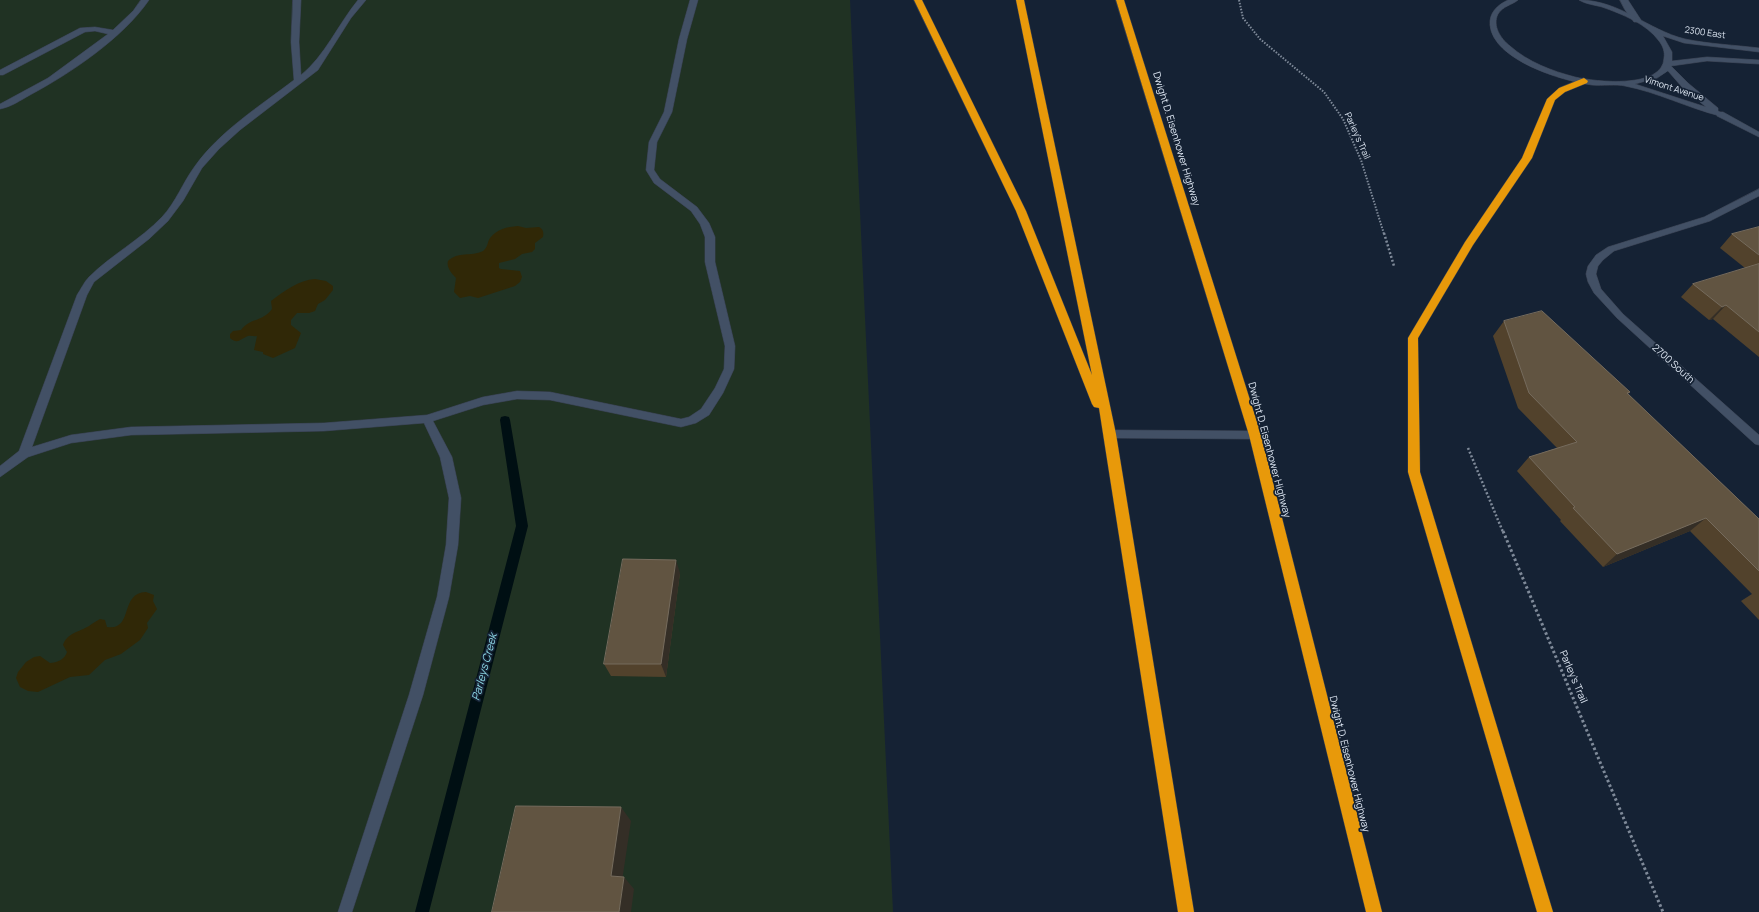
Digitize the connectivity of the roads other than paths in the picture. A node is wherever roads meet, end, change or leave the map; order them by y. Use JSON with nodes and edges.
{"nodes":[{"id":1,"x":145,"y":0,"type":"edge"},
{"id":2,"x":297,"y":0,"type":"edge"},
{"id":3,"x":362,"y":0,"type":"edge"},
{"id":4,"x":694,"y":0,"type":"edge"},
{"id":5,"x":918,"y":0,"type":"edge"},
{"id":6,"x":1020,"y":0,"type":"edge"},
{"id":7,"x":1120,"y":0,"type":"edge"},
{"id":8,"x":1514,"y":0,"type":"edge"},
{"id":9,"x":1583,"y":0,"type":"edge"},
{"id":10,"x":1624,"y":0,"type":"edge"},
{"id":11,"x":1636,"y":20,"type":"junction"},
{"id":12,"x":1650,"y":28,"type":"junction"},
{"id":13,"x":115,"y":33,"type":"junction"},
{"id":14,"x":1759,"y":50,"type":"edge"},
{"id":15,"x":1759,"y":62,"type":"edge"},
{"id":16,"x":1668,"y":65,"type":"junction"},
{"id":17,"x":0,"y":72,"type":"edge"},
{"id":18,"x":1584,"y":81,"type":"junction"},
{"id":19,"x":298,"y":82,"type":"junction"},
{"id":20,"x":1622,"y":84,"type":"junction"},
{"id":21,"x":0,"y":107,"type":"edge"},
{"id":22,"x":1720,"y":114,"type":"junction"},
{"id":23,"x":1759,"y":135,"type":"edge"},
{"id":24,"x":1759,"y":192,"type":"edge"},
{"id":25,"x":427,"y":419,"type":"junction"},
{"id":26,"x":1110,"y":434,"type":"junction"},
{"id":27,"x":1255,"y":435,"type":"junction"},
{"id":28,"x":1759,"y":441,"type":"edge"},
{"id":29,"x":24,"y":454,"type":"junction"},
{"id":30,"x":0,"y":472,"type":"edge"},
{"id":31,"x":345,"y":912,"type":"edge"},
{"id":32,"x":1186,"y":912,"type":"edge"},
{"id":33,"x":1374,"y":912,"type":"edge"},
{"id":34,"x":1545,"y":912,"type":"edge"}],
"edges":[{"from":1,"to":13,"type":"main road"},
{"from":2,"to":19,"type":"main road"},
{"from":3,"to":19,"type":"main road"},
{"from":4,"to":25,"type":"main road"},
{"from":5,"to":26,"type":"highway"},
{"from":6,"to":26,"type":"highway"},
{"from":7,"to":27,"type":"highway","name":"Dwight D. Eisenhower Highway"},
{"from":8,"to":18,"type":"main road"},
{"from":9,"to":11,"type":"main road"},
{"from":10,"to":11,"type":"main road"},
{"from":11,"to":12,"type":"main road"},
{"from":12,"to":14,"type":"main road","name":"2300 East"},
{"from":12,"to":16,"type":"main road"},
{"from":13,"to":17,"type":"main road"},
{"from":13,"to":21,"type":"main road"},
{"from":15,"to":16,"type":"main road"},
{"from":16,"to":20,"type":"main road"},
{"from":16,"to":22,"type":"main road","name":"Vimont Avenue"},
{"from":18,"to":20,"type":"main road"},
{"from":18,"to":34,"type":"highway"},
{"from":19,"to":29,"type":"main road"},
{"from":20,"to":22,"type":"main road","name":"Vimont Avenue"},
{"from":22,"to":23,"type":"main road","name":"Vimont Avenue"},
{"from":24,"to":28,"type":"main road","name":"2700 South"},
{"from":25,"to":29,"type":"main road"},
{"from":25,"to":31,"type":"main road"},
{"from":26,"to":27,"type":"main road"},
{"from":26,"to":32,"type":"highway"},
{"from":27,"to":33,"type":"highway","name":"Dwight D. Eisenhower Highway"},
{"from":29,"to":30,"type":"main road"}]}
